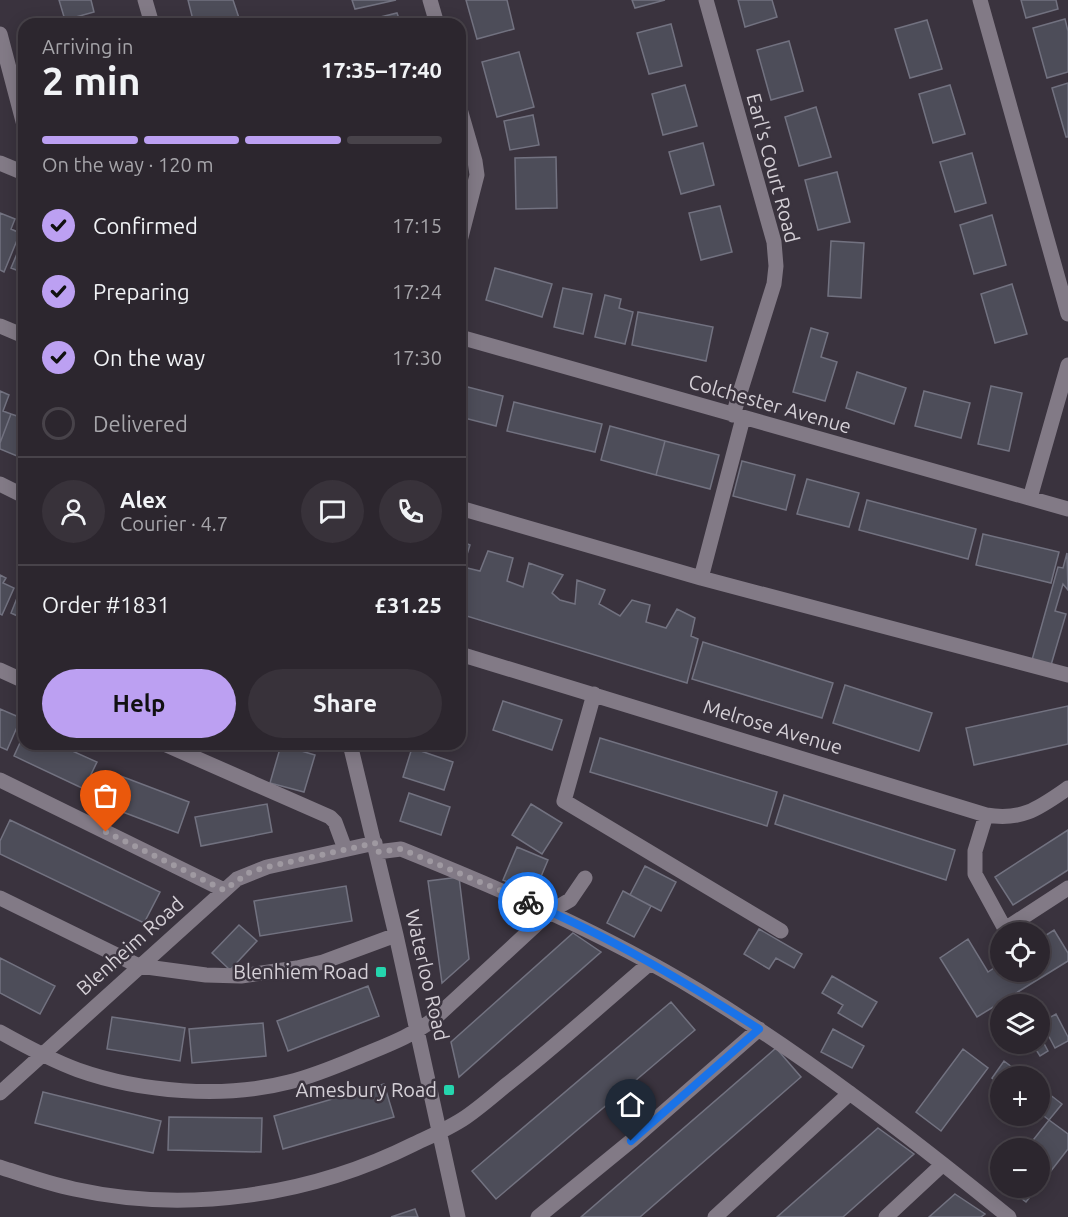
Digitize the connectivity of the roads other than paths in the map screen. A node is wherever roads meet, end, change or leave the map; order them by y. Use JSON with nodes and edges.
{"nodes":[{"id":1,"x":145,"y":0,"type":"edge"},
{"id":2,"x":430,"y":0,"type":"edge"},
{"id":3,"x":706,"y":0,"type":"edge"},
{"id":4,"x":980,"y":0,"type":"edge"},
{"id":5,"x":150,"y":18,"type":"edge"},
{"id":6,"x":435,"y":18,"type":"edge"},
{"id":7,"x":0,"y":34,"type":"edge"},
{"id":8,"x":18,"y":102,"type":"edge"},
{"id":9,"x":466,"y":130,"type":"edge"},
{"id":10,"x":0,"y":163,"type":"edge"},
{"id":11,"x":18,"y":170,"type":"edge"},
{"id":12,"x":466,"y":218,"type":"edge"},
{"id":13,"x":1068,"y":315,"type":"edge"},
{"id":14,"x":0,"y":326,"type":"edge"},
{"id":15,"x":18,"y":334,"type":"edge"},
{"id":16,"x":466,"y":339,"type":"edge"},
{"id":17,"x":1068,"y":366,"type":"edge"},
{"id":18,"x":738,"y":417,"type":"junction"},
{"id":19,"x":0,"y":484,"type":"edge"},
{"id":20,"x":18,"y":493,"type":"edge"},
{"id":21,"x":1030,"y":498,"type":"junction"},
{"id":22,"x":1068,"y":509,"type":"edge"},
{"id":23,"x":466,"y":510,"type":"edge"},
{"id":24,"x":700,"y":578,"type":"junction"},
{"id":25,"x":466,"y":656,"type":"edge"},
{"id":26,"x":0,"y":670,"type":"edge"},
{"id":27,"x":1068,"y":675,"type":"edge"},
{"id":28,"x":18,"y":678,"type":"edge"},
{"id":29,"x":594,"y":694,"type":"junction"},
{"id":30,"x":178,"y":750,"type":"edge"},
{"id":31,"x":352,"y":750,"type":"edge"},
{"id":32,"x":0,"y":780,"type":"edge"},
{"id":33,"x":1068,"y":788,"type":"edge"},
{"id":34,"x":986,"y":815,"type":"junction"},
{"id":35,"x":376,"y":847,"type":"junction"},
{"id":36,"x":345,"y":849,"type":"junction"},
{"id":37,"x":585,"y":878,"type":"dead end"},
{"id":38,"x":1068,"y":888,"type":"edge"},
{"id":39,"x":224,"y":890,"type":"junction"},
{"id":40,"x":0,"y":898,"type":"edge"},
{"id":41,"x":551,"y":911,"type":"junction"},
{"id":42,"x":781,"y":931,"type":"dead end"},
{"id":43,"x":396,"y":935,"type":"junction"},
{"id":44,"x":650,"y":963,"type":"junction"},
{"id":45,"x":139,"y":966,"type":"junction"},
{"id":46,"x":759,"y":1029,"type":"junction"},
{"id":47,"x":418,"y":1031,"type":"junction"},
{"id":48,"x":0,"y":1032,"type":"edge"},
{"id":49,"x":42,"y":1055,"type":"junction"},
{"id":50,"x":0,"y":1092,"type":"edge"},
{"id":51,"x":850,"y":1093,"type":"junction"},
{"id":52,"x":439,"y":1132,"type":"junction"},
{"id":53,"x":943,"y":1164,"type":"junction"},
{"id":54,"x":0,"y":1167,"type":"edge"},
{"id":55,"x":458,"y":1217,"type":"edge"},
{"id":56,"x":538,"y":1217,"type":"edge"},
{"id":57,"x":715,"y":1217,"type":"edge"},
{"id":58,"x":886,"y":1217,"type":"edge"},
{"id":59,"x":1009,"y":1217,"type":"edge"}],
"edges":[{"from":1,"to":5,"type":"street"},
{"from":2,"to":6,"type":"street"},
{"from":3,"to":18,"type":"street","name":"Earl's Court Road"},
{"from":4,"to":13,"type":"street"},
{"from":7,"to":8,"type":"street"},
{"from":9,"to":12,"type":"street"},
{"from":10,"to":11,"type":"street"},
{"from":14,"to":15,"type":"street"},
{"from":16,"to":18,"type":"street","name":"Colchester Avenue"},
{"from":17,"to":21,"type":"street"},
{"from":18,"to":21,"type":"street","name":"Colchester Avenue"},
{"from":18,"to":24,"type":"street","name":"Earl's Court Road"},
{"from":19,"to":20,"type":"street"},
{"from":21,"to":22,"type":"street","name":"Colchester Avenue"},
{"from":23,"to":24,"type":"street"},
{"from":24,"to":27,"type":"street"},
{"from":25,"to":29,"type":"street","name":"Melrose Avenue"},
{"from":26,"to":28,"type":"street"},
{"from":29,"to":34,"type":"street","name":"Melrose Avenue"},
{"from":29,"to":42,"type":"street"},
{"from":30,"to":36,"type":"street"},
{"from":31,"to":35,"type":"street","name":"Waterloo Road"},
{"from":32,"to":39,"type":"street"},
{"from":33,"to":34,"type":"street","name":"Melrose Avenue"},
{"from":34,"to":38,"type":"street"},
{"from":35,"to":36,"type":"street","name":"Blenheim Road"},
{"from":35,"to":41,"type":"street","name":"Blenheim Road"},
{"from":35,"to":43,"type":"street","name":"Waterloo Road"},
{"from":36,"to":39,"type":"street","name":"Blenheim Road"},
{"from":37,"to":41,"type":"street"},
{"from":39,"to":45,"type":"street","name":"Blenheim Road"},
{"from":40,"to":45,"type":"street"},
{"from":41,"to":44,"type":"street","name":"Blenheim Road"},
{"from":41,"to":47,"type":"street"},
{"from":43,"to":45,"type":"street"},
{"from":43,"to":47,"type":"street","name":"Waterloo Road"},
{"from":44,"to":46,"type":"street","name":"Blenheim Road"},
{"from":44,"to":52,"type":"street"},
{"from":45,"to":49,"type":"street","name":"Blenheim Road"},
{"from":46,"to":51,"type":"street","name":"Blenheim Road"},
{"from":46,"to":56,"type":"street"},
{"from":47,"to":49,"type":"street"},
{"from":47,"to":52,"type":"street","name":"Waterloo Road"},
{"from":48,"to":49,"type":"street"},
{"from":49,"to":50,"type":"street","name":"Blenheim Road"},
{"from":51,"to":53,"type":"street","name":"Blenheim Road"},
{"from":51,"to":57,"type":"street"},
{"from":52,"to":54,"type":"street"},
{"from":52,"to":55,"type":"street","name":"Waterloo Road"},
{"from":53,"to":58,"type":"street"},
{"from":53,"to":59,"type":"street","name":"Blenheim Road"}]}
